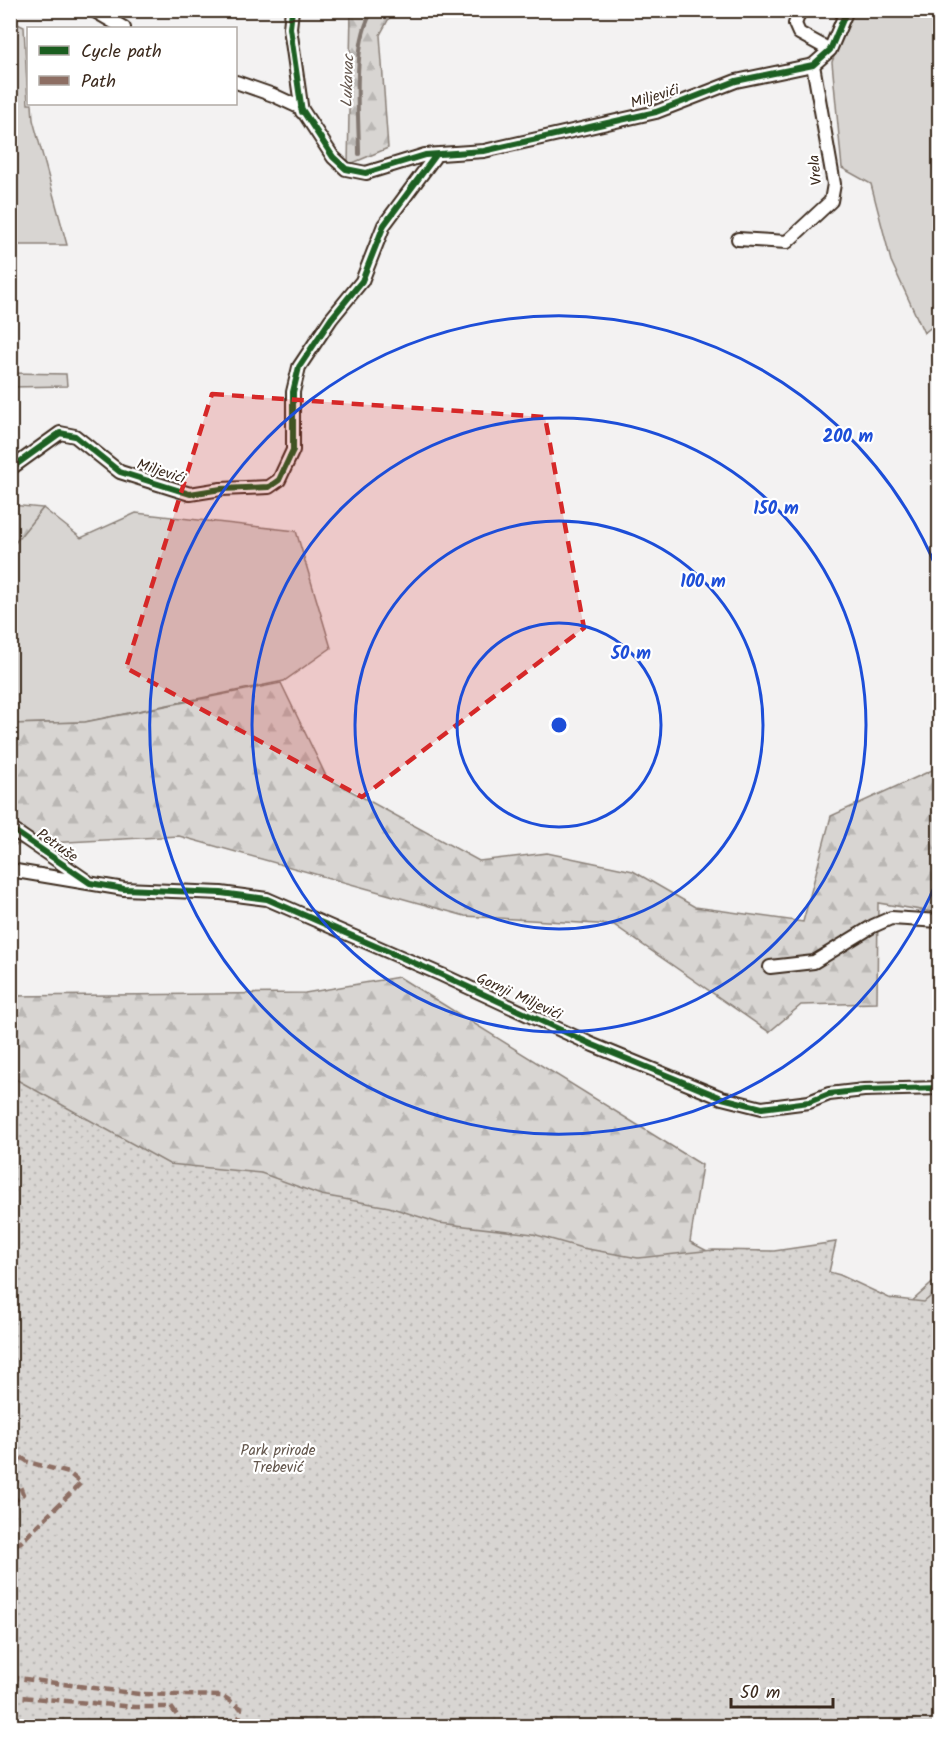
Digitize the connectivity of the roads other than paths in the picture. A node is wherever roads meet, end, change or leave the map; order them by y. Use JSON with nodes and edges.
{"nodes":[{"id":1,"x":93,"y":10,"type":"edge"},
{"id":2,"x":292,"y":10,"type":"edge"},
{"id":3,"x":800,"y":10,"type":"edge"},
{"id":4,"x":847,"y":10,"type":"edge"},
{"id":5,"x":122,"y":27,"type":"edge"},
{"id":6,"x":830,"y":50,"type":"junction"},
{"id":7,"x":813,"y":65,"type":"junction"},
{"id":8,"x":237,"y":82,"type":"edge"},
{"id":9,"x":302,"y":111,"type":"junction"},
{"id":10,"x":436,"y":155,"type":"junction"},
{"id":11,"x":738,"y":239,"type":"dead end"},
{"id":12,"x":10,"y":469,"type":"edge"},
{"id":13,"x":10,"y":828,"type":"edge"},
{"id":14,"x":10,"y":870,"type":"edge"},
{"id":15,"x":90,"y":883,"type":"junction"},
{"id":16,"x":939,"y":921,"type":"edge"},
{"id":17,"x":770,"y":967,"type":"dead end"},
{"id":18,"x":939,"y":1088,"type":"edge"}],
"edges":[{"from":1,"to":5,"type":"street"},
{"from":2,"to":9,"type":"street"},
{"from":3,"to":6,"type":"street"},
{"from":4,"to":6,"type":"street","name":"Miljevići"},
{"from":6,"to":7,"type":"street","name":"Miljevići"},
{"from":7,"to":10,"type":"street","name":"Miljevići"},
{"from":7,"to":11,"type":"street","name":"Vrela"},
{"from":8,"to":9,"type":"street","name":"Miljevići"},
{"from":9,"to":10,"type":"street","name":"Miljevići"},
{"from":10,"to":12,"type":"street","name":"Miljevići"},
{"from":13,"to":15,"type":"street","name":"Petruše"},
{"from":14,"to":15,"type":"street","name":"Gornji Miljevići"},
{"from":15,"to":18,"type":"street","name":"Gornji Miljevići"},
{"from":16,"to":17,"type":"street"}]}
